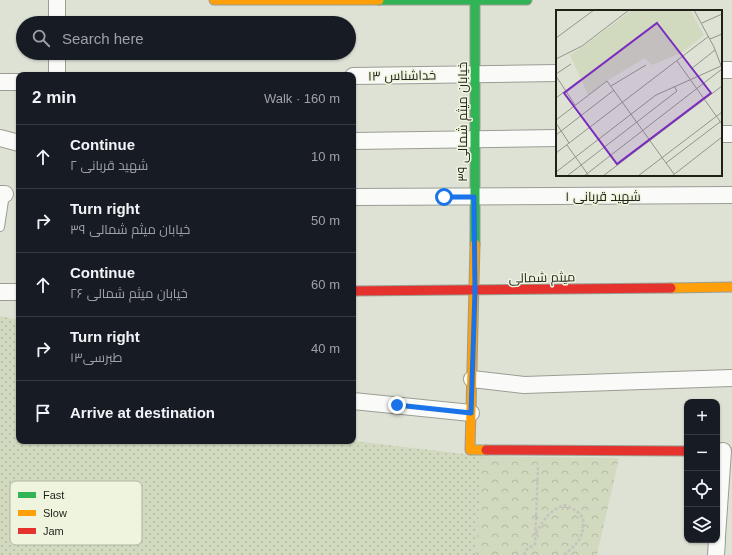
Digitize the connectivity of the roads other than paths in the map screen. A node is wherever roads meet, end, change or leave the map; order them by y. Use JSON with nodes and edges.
{"nodes":[{"id":1,"x":56,"y":0,"type":"edge"},
{"id":2,"x":214,"y":0,"type":"edge"},
{"id":3,"x":474,"y":0,"type":"edge"},
{"id":4,"x":527,"y":0,"type":"edge"},
{"id":5,"x":56,"y":16,"type":"edge"},
{"id":6,"x":57,"y":60,"type":"edge"},
{"id":7,"x":57,"y":72,"type":"edge"},
{"id":8,"x":556,"y":72,"type":"edge"},
{"id":9,"x":475,"y":74,"type":"junction"},
{"id":10,"x":356,"y":76,"type":"edge"},
{"id":11,"x":0,"y":82,"type":"edge"},
{"id":12,"x":16,"y":82,"type":"edge"},
{"id":13,"x":0,"y":138,"type":"edge"},
{"id":14,"x":556,"y":138,"type":"edge"},
{"id":15,"x":474,"y":140,"type":"junction"},
{"id":16,"x":356,"y":141,"type":"edge"},
{"id":17,"x":16,"y":142,"type":"edge"},
{"id":18,"x":3,"y":194,"type":"edge"},
{"id":19,"x":732,"y":195,"type":"edge"},
{"id":20,"x":474,"y":197,"type":"junction"},
{"id":21,"x":356,"y":198,"type":"edge"},
{"id":22,"x":0,"y":227,"type":"edge"},
{"id":23,"x":732,"y":287,"type":"edge"},
{"id":24,"x":356,"y":291,"type":"edge"},
{"id":25,"x":475,"y":291,"type":"junction"},
{"id":26,"x":0,"y":292,"type":"edge"},
{"id":27,"x":16,"y":292,"type":"edge"},
{"id":28,"x":732,"y":378,"type":"edge"},
{"id":29,"x":472,"y":379,"type":"junction"},
{"id":30,"x":356,"y":401,"type":"edge"},
{"id":31,"x":471,"y":413,"type":"junction"},
{"id":32,"x":684,"y":451,"type":"edge"},
{"id":33,"x":724,"y":451,"type":"edge"},
{"id":34,"x":719,"y":507,"type":"edge"},
{"id":35,"x":717,"y":543,"type":"edge"},
{"id":36,"x":716,"y":555,"type":"edge"}],
"edges":[{"from":1,"to":5,"type":"street"},
{"from":2,"to":3,"type":"street"},
{"from":3,"to":4,"type":"street"},
{"from":3,"to":9,"type":"street","name":"خیابان میثم شمالی ۳۹"},
{"from":6,"to":7,"type":"street"},
{"from":8,"to":9,"type":"street","name":"خداشناس ۱۳"},
{"from":9,"to":10,"type":"street","name":"خداشناس ۱۳"},
{"from":9,"to":15,"type":"street","name":"خیابان میثم شمالی ۳۹"},
{"from":11,"to":12,"type":"street"},
{"from":13,"to":17,"type":"street"},
{"from":14,"to":15,"type":"street"},
{"from":15,"to":16,"type":"street"},
{"from":15,"to":20,"type":"street","name":"خیابان میثم شمالی ۳۹"},
{"from":18,"to":22,"type":"lane"},
{"from":19,"to":20,"type":"street","name":"شهید قربانی ۱"},
{"from":20,"to":21,"type":"street","name":"شهید قربانی ۱"},
{"from":20,"to":25,"type":"street","name":"خیابان میثم شمالی ۳۹"},
{"from":23,"to":25,"type":"street","name":"میثم شمالی"},
{"from":24,"to":25,"type":"street","name":"میثم شمالی"},
{"from":25,"to":29,"type":"street","name":"خیابان میثم شمالی ۳۹"},
{"from":26,"to":27,"type":"street"},
{"from":28,"to":29,"type":"street"},
{"from":29,"to":31,"type":"street","name":"خیابان میثم شمالی ۳۹"},
{"from":30,"to":31,"type":"street"},
{"from":31,"to":32,"type":"street","name":"خیابان میثم شمالی ۳۹"},
{"from":33,"to":34,"type":"street"},
{"from":35,"to":36,"type":"street"}]}
